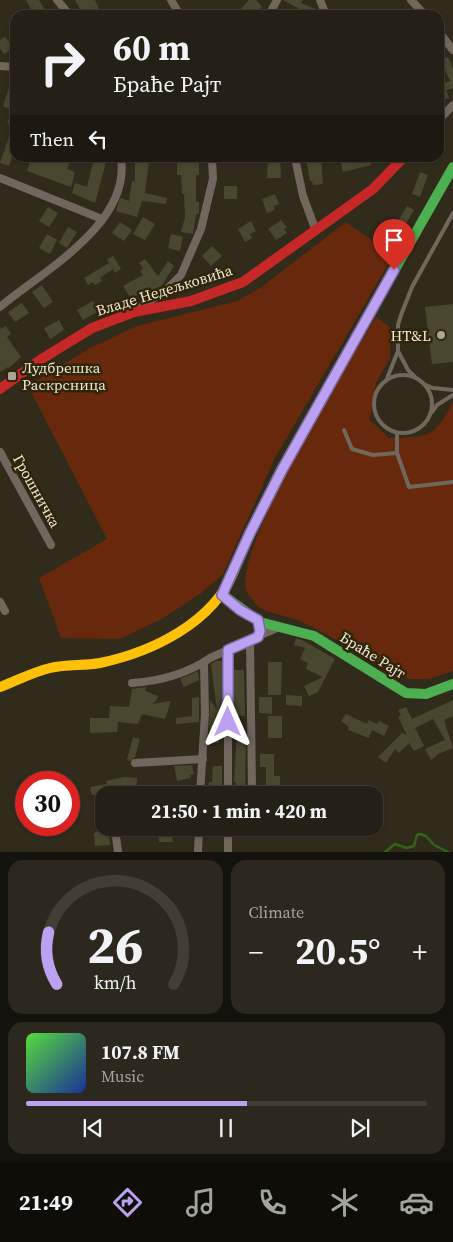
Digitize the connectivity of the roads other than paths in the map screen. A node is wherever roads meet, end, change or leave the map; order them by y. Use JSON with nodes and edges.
{"nodes":[{"id":1,"x":57,"y":0,"type":"edge"},
{"id":2,"x":411,"y":0,"type":"edge"},
{"id":3,"x":424,"y":0,"type":"edge"},
{"id":4,"x":420,"y":8,"type":"joint"},
{"id":5,"x":66,"y":10,"type":"edge"},
{"id":6,"x":444,"y":38,"type":"edge"},
{"id":7,"x":453,"y":50,"type":"edge"},
{"id":8,"x":453,"y":105,"type":"edge"},
{"id":9,"x":444,"y":115,"type":"edge"},
{"id":10,"x":122,"y":162,"type":"edge"},
{"id":11,"x":212,"y":162,"type":"edge"},
{"id":12,"x":296,"y":162,"type":"edge"},
{"id":13,"x":398,"y":162,"type":"edge"},
{"id":14,"x":453,"y":166,"type":"edge"},
{"id":15,"x":0,"y":178,"type":"edge"},
{"id":16,"x":453,"y":213,"type":"edge"},
{"id":17,"x":102,"y":219,"type":"junction"},
{"id":18,"x":316,"y":231,"type":"junction"},
{"id":19,"x":0,"y":307,"type":"edge"},
{"id":20,"x":134,"y":312,"type":"junction"},
{"id":21,"x":398,"y":351,"type":"junction"},
{"id":22,"x":417,"y":379,"type":"junction"},
{"id":23,"x":386,"y":381,"type":"junction"},
{"id":24,"x":424,"y":384,"type":"junction"},
{"id":25,"x":0,"y":389,"type":"edge"},
{"id":26,"x":453,"y":390,"type":"edge"},
{"id":27,"x":453,"y":395,"type":"edge"},
{"id":28,"x":431,"y":414,"type":"junction"},
{"id":29,"x":344,"y":430,"type":"dead end"},
{"id":30,"x":397,"y":433,"type":"junction"},
{"id":31,"x":0,"y":452,"type":"edge"},
{"id":32,"x":397,"y":453,"type":"junction"},
{"id":33,"x":453,"y":482,"type":"edge"},
{"id":34,"x":51,"y":545,"type":"dead end"},
{"id":35,"x":222,"y":595,"type":"junction"},
{"id":36,"x":0,"y":602,"type":"edge"},
{"id":37,"x":5,"y":611,"type":"dead end"},
{"id":38,"x":258,"y":620,"type":"junction"},
{"id":39,"x":279,"y":627,"type":"junction"},
{"id":40,"x":258,"y":637,"type":"junction"},
{"id":41,"x":250,"y":641,"type":"junction"},
{"id":42,"x":228,"y":650,"type":"junction"},
{"id":43,"x":204,"y":663,"type":"junction"},
{"id":44,"x":132,"y":683,"type":"dead end"},
{"id":45,"x":453,"y":684,"type":"edge"},
{"id":46,"x":0,"y":687,"type":"edge"},
{"id":47,"x":203,"y":758,"type":"junction"},
{"id":48,"x":135,"y":763,"type":"dead end"},
{"id":49,"x":201,"y":786,"type":"edge"},
{"id":50,"x":228,"y":786,"type":"edge"},
{"id":51,"x":252,"y":786,"type":"edge"},
{"id":52,"x":116,"y":836,"type":"edge"},
{"id":53,"x":199,"y":836,"type":"edge"},
{"id":54,"x":228,"y":836,"type":"edge"},
{"id":55,"x":118,"y":852,"type":"edge"},
{"id":56,"x":198,"y":852,"type":"edge"},
{"id":57,"x":228,"y":852,"type":"edge"}],
"edges":[{"from":1,"to":5,"type":"street"},
{"from":2,"to":4,"type":"street"},
{"from":3,"to":4,"type":"street"},
{"from":6,"to":7,"type":"street"},
{"from":8,"to":9,"type":"street"},
{"from":10,"to":17,"type":"street"},
{"from":11,"to":20,"type":"street"},
{"from":12,"to":18,"type":"street"},
{"from":13,"to":18,"type":"street","name":"Владе Недељковића"},
{"from":14,"to":35,"type":"street"},
{"from":15,"to":17,"type":"street"},
{"from":16,"to":21,"type":"lane"},
{"from":17,"to":19,"type":"street"},
{"from":18,"to":20,"type":"street","name":"Владе Недељковића"},
{"from":20,"to":25,"type":"street","name":"Владе Недељковића"},
{"from":21,"to":22,"type":"lane"},
{"from":21,"to":23,"type":"lane"},
{"from":22,"to":23,"type":"lane"},
{"from":22,"to":24,"type":"lane"},
{"from":23,"to":30,"type":"lane"},
{"from":24,"to":26,"type":"lane"},
{"from":24,"to":28,"type":"lane"},
{"from":27,"to":28,"type":"lane"},
{"from":28,"to":30,"type":"lane"},
{"from":29,"to":32,"type":"lane"},
{"from":30,"to":32,"type":"lane"},
{"from":31,"to":34,"type":"street","name":"Грошничка"},
{"from":32,"to":33,"type":"lane"},
{"from":35,"to":38,"type":"street","name":"Браће Рајт"},
{"from":35,"to":46,"type":"street"},
{"from":36,"to":37,"type":"street"},
{"from":38,"to":39,"type":"street","name":"Браће Рајт"},
{"from":38,"to":40,"type":"street"},
{"from":39,"to":40,"type":"street"},
{"from":39,"to":45,"type":"street","name":"Браће Рајт"},
{"from":40,"to":41,"type":"street"},
{"from":41,"to":42,"type":"street"},
{"from":41,"to":51,"type":"street"},
{"from":42,"to":43,"type":"street"},
{"from":42,"to":50,"type":"street"},
{"from":43,"to":44,"type":"street"},
{"from":43,"to":47,"type":"street"},
{"from":47,"to":48,"type":"street"},
{"from":47,"to":49,"type":"street"},
{"from":52,"to":55,"type":"street"},
{"from":53,"to":56,"type":"street"},
{"from":54,"to":57,"type":"street"}]}
